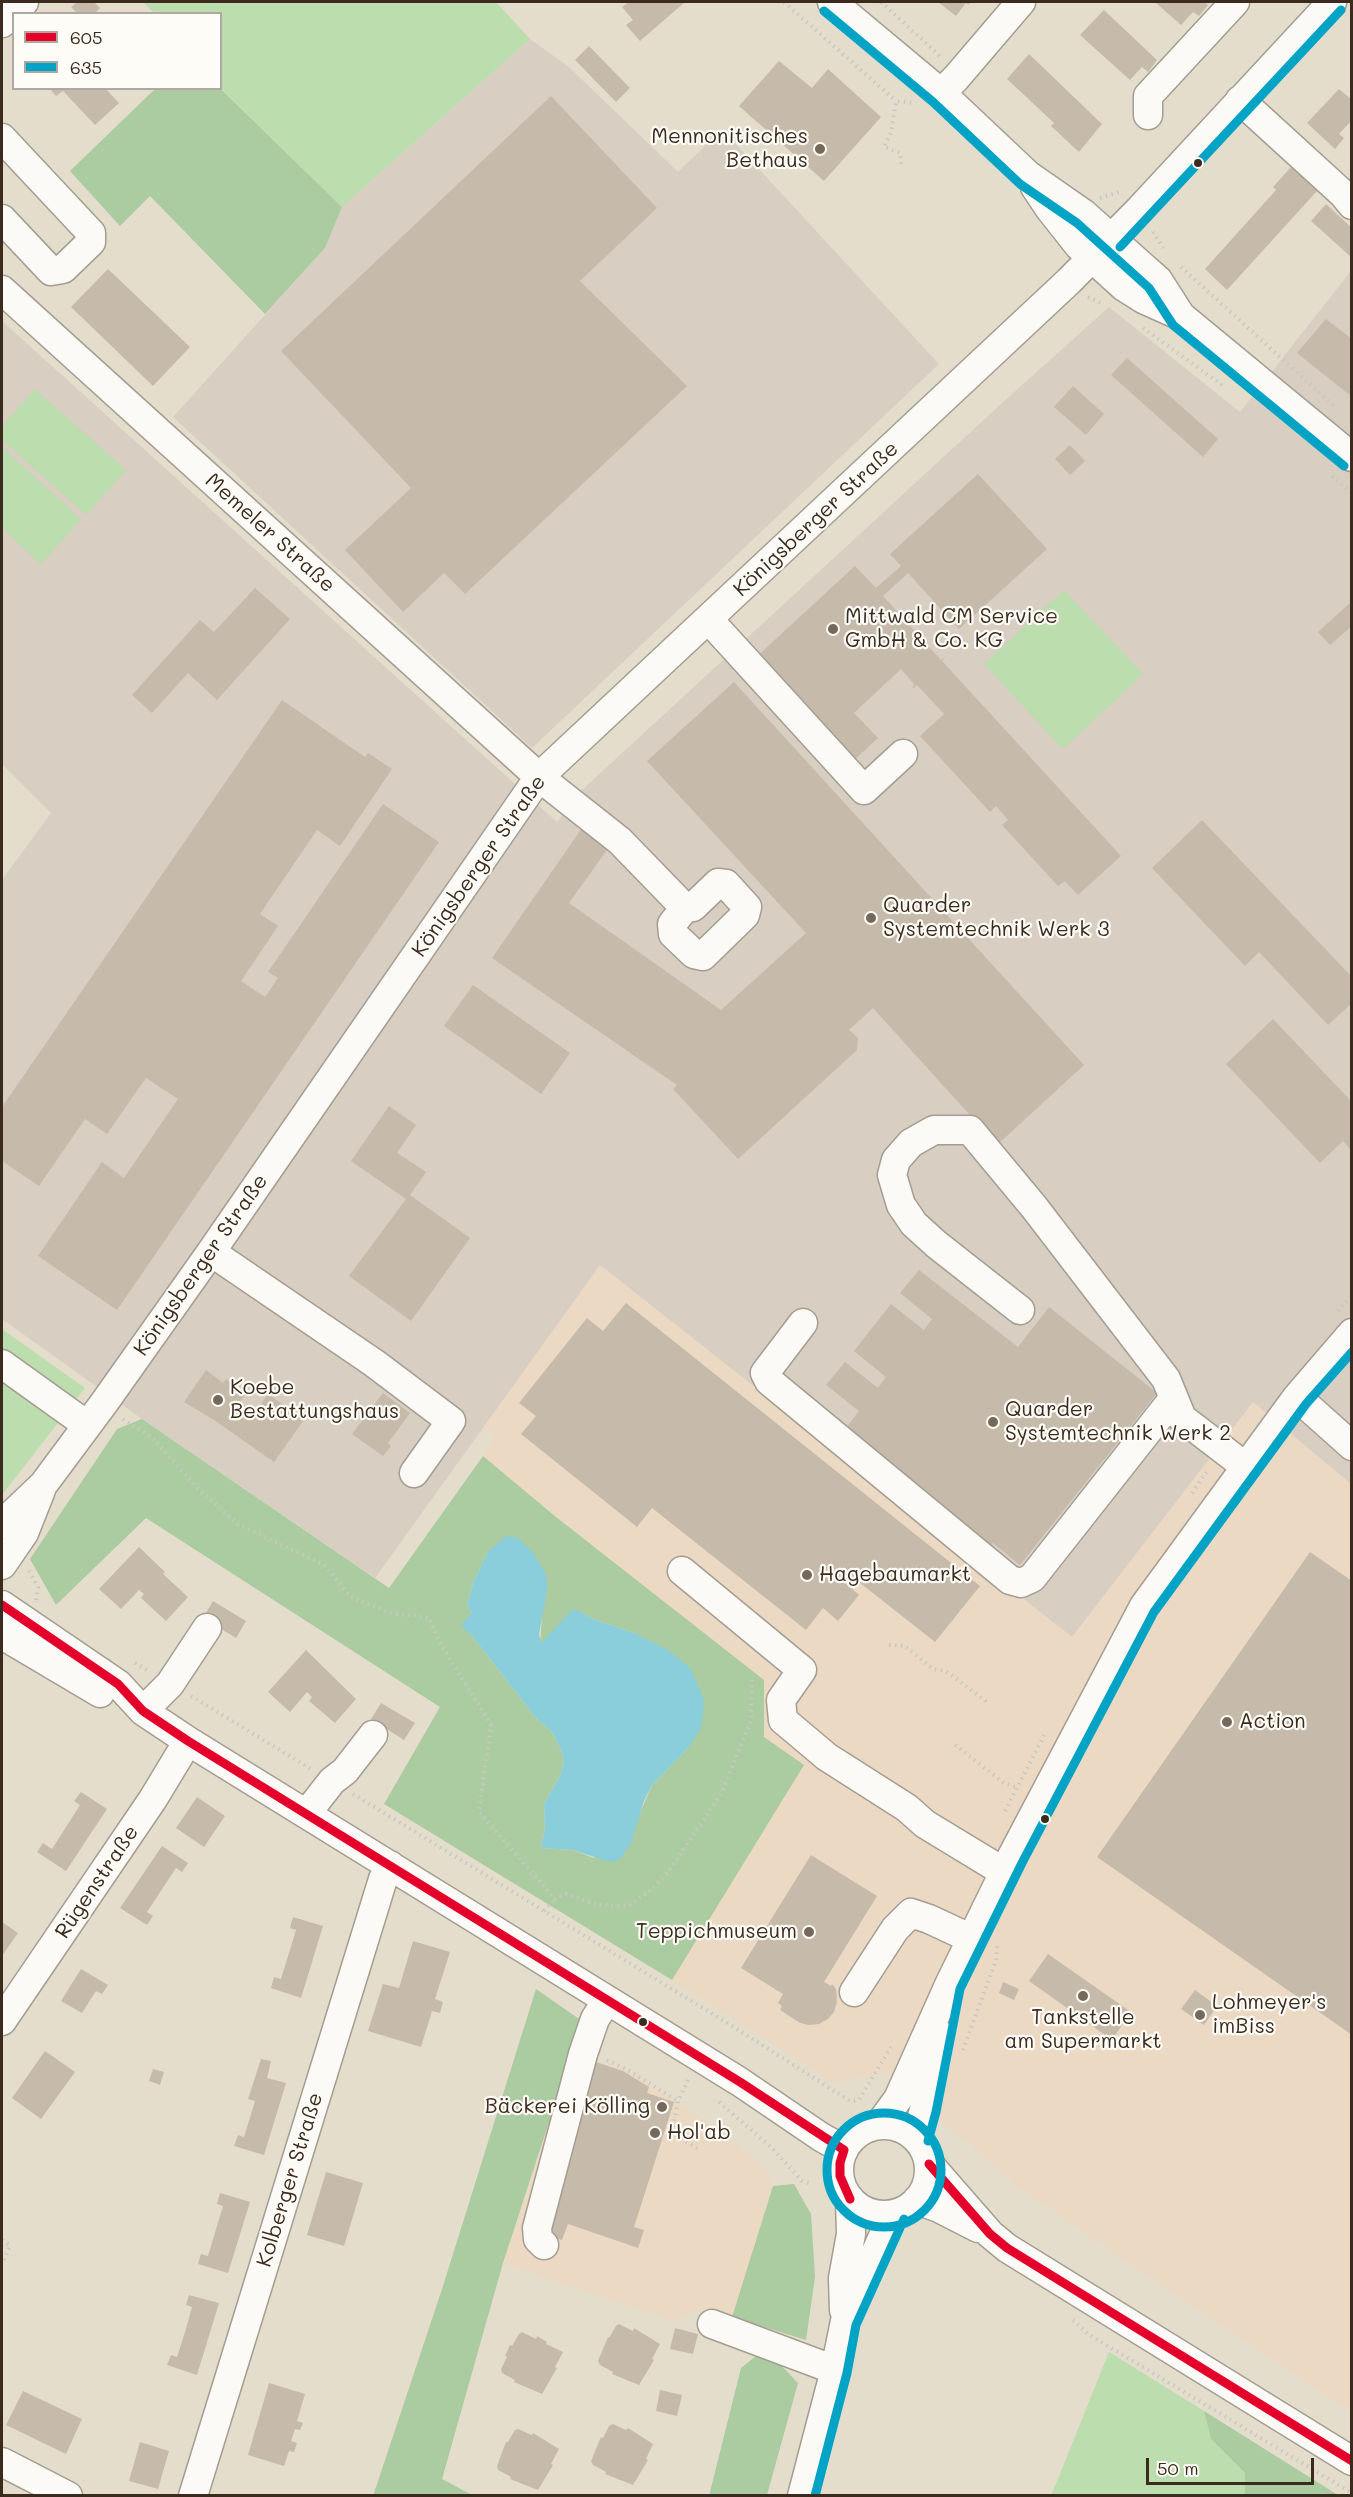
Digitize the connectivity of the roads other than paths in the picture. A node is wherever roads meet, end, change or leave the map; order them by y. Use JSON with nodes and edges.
{"nodes":[{"id":1,"x":832,"y":2,"type":"edge"},
{"id":2,"x":1021,"y":2,"type":"edge"},
{"id":3,"x":1235,"y":2,"type":"edge"},
{"id":4,"x":1332,"y":2,"type":"edge"},
{"id":5,"x":928,"y":98,"type":"junction"},
{"id":6,"x":1240,"y":100,"type":"junction"},
{"id":7,"x":1148,"y":114,"type":"dead end"},
{"id":8,"x":2,"y":138,"type":"edge"},
{"id":9,"x":1352,"y":205,"type":"edge"},
{"id":10,"x":2,"y":219,"type":"edge"},
{"id":11,"x":1102,"y":248,"type":"junction"},
{"id":12,"x":2,"y":290,"type":"edge"},
{"id":13,"x":1352,"y":457,"type":"edge"},
{"id":14,"x":709,"y":620,"type":"junction"},
{"id":15,"x":903,"y":754,"type":"dead end"},
{"id":16,"x":538,"y":777,"type":"junction"},
{"id":17,"x":685,"y":908,"type":"dead end"},
{"id":18,"x":211,"y":1252,"type":"junction"},
{"id":19,"x":1020,"y":1310,"type":"dead end"},
{"id":20,"x":803,"y":1323,"type":"dead end"},
{"id":21,"x":1352,"y":1333,"type":"edge"},
{"id":22,"x":2,"y":1364,"type":"edge"},
{"id":23,"x":1297,"y":1397,"type":"junction"},
{"id":24,"x":1173,"y":1399,"type":"junction"},
{"id":25,"x":95,"y":1414,"type":"junction"},
{"id":26,"x":1352,"y":1446,"type":"edge"},
{"id":27,"x":1246,"y":1467,"type":"junction"},
{"id":28,"x":414,"y":1473,"type":"dead end"},
{"id":29,"x":43,"y":1485,"type":"junction"},
{"id":30,"x":2,"y":1524,"type":"edge"},
{"id":31,"x":13,"y":1566,"type":"edge"},
{"id":32,"x":682,"y":1571,"type":"dead end"},
{"id":33,"x":2,"y":1605,"type":"edge"},
{"id":34,"x":207,"y":1628,"type":"dead end"},
{"id":35,"x":2,"y":1635,"type":"edge"},
{"id":36,"x":143,"y":1711,"type":"junction"},
{"id":37,"x":373,"y":1735,"type":"dead end"},
{"id":38,"x":188,"y":1741,"type":"junction"},
{"id":39,"x":307,"y":1813,"type":"junction"},
{"id":40,"x":390,"y":1865,"type":"junction"},
{"id":41,"x":1004,"y":1872,"type":"junction"},
{"id":42,"x":972,"y":1939,"type":"junction"},
{"id":43,"x":949,"y":1985,"type":"junction"},
{"id":44,"x":854,"y":1992,"type":"dead end"},
{"id":45,"x":607,"y":2000,"type":"junction"},
{"id":46,"x":2,"y":2021,"type":"edge"},
{"id":47,"x":879,"y":2125,"type":"junction"},
{"id":48,"x":916,"y":2138,"type":"junction"},
{"id":49,"x":844,"y":2150,"type":"junction"},
{"id":50,"x":929,"y":2163,"type":"junction"},
{"id":51,"x":850,"y":2199,"type":"junction"},
{"id":52,"x":905,"y":2207,"type":"junction"},
{"id":53,"x":990,"y":2234,"type":"junction"},
{"id":54,"x":544,"y":2245,"type":"dead end"},
{"id":55,"x":845,"y":2321,"type":"junction"},
{"id":56,"x":712,"y":2324,"type":"dead end"},
{"id":57,"x":835,"y":2370,"type":"junction"},
{"id":58,"x":2,"y":2462,"type":"edge"},
{"id":59,"x":1352,"y":2462,"type":"edge"},
{"id":60,"x":68,"y":2496,"type":"edge"},
{"id":61,"x":193,"y":2496,"type":"edge"},
{"id":62,"x":802,"y":2496,"type":"edge"}],
"edges":[{"from":1,"to":5,"type":"street"},
{"from":2,"to":5,"type":"street"},
{"from":3,"to":7,"type":"street"},
{"from":4,"to":6,"type":"street","name":"Königsberger Straße"},
{"from":5,"to":11,"type":"street"},
{"from":6,"to":9,"type":"street"},
{"from":6,"to":11,"type":"street","name":"Königsberger Straße"},
{"from":8,"to":10,"type":"street"},
{"from":11,"to":13,"type":"street"},
{"from":11,"to":14,"type":"street","name":"Königsberger Straße"},
{"from":12,"to":16,"type":"street","name":"Memeler Straße"},
{"from":14,"to":15,"type":"street"},
{"from":14,"to":16,"type":"street","name":"Königsberger Straße"},
{"from":16,"to":17,"type":"street","name":"Memeler Straße"},
{"from":16,"to":18,"type":"street","name":"Königsberger Straße"},
{"from":18,"to":25,"type":"street","name":"Königsberger Straße"},
{"from":18,"to":28,"type":"street"},
{"from":19,"to":24,"type":"street"},
{"from":20,"to":24,"type":"street"},
{"from":21,"to":23,"type":"street"},
{"from":22,"to":25,"type":"street"},
{"from":23,"to":26,"type":"street"},
{"from":23,"to":27,"type":"street"},
{"from":24,"to":27,"type":"street"},
{"from":25,"to":29,"type":"street","name":"Königsberger Straße"},
{"from":27,"to":41,"type":"street"},
{"from":29,"to":30,"type":"street","name":"Königsberger Straße"},
{"from":29,"to":31,"type":"street","name":"Königsberger Straße"},
{"from":32,"to":41,"type":"street"},
{"from":33,"to":36,"type":"street"},
{"from":34,"to":36,"type":"street"},
{"from":35,"to":36,"type":"street"},
{"from":36,"to":38,"type":"street"},
{"from":37,"to":39,"type":"street"},
{"from":38,"to":39,"type":"street"},
{"from":38,"to":46,"type":"street","name":"Rügenstraße"},
{"from":39,"to":40,"type":"street"},
{"from":40,"to":45,"type":"street"},
{"from":40,"to":61,"type":"street","name":"Kolberger Straße"},
{"from":41,"to":42,"type":"street"},
{"from":42,"to":43,"type":"street"},
{"from":42,"to":44,"type":"street"},
{"from":43,"to":47,"type":"street"},
{"from":43,"to":48,"type":"street"},
{"from":45,"to":49,"type":"street"},
{"from":45,"to":54,"type":"street"},
{"from":47,"to":48,"type":"street"},
{"from":47,"to":49,"type":"street"},
{"from":48,"to":50,"type":"street"},
{"from":49,"to":51,"type":"street"},
{"from":50,"to":52,"type":"street"},
{"from":50,"to":53,"type":"street"},
{"from":51,"to":52,"type":"street"},
{"from":51,"to":55,"type":"street"},
{"from":52,"to":53,"type":"street"},
{"from":52,"to":55,"type":"street"},
{"from":53,"to":59,"type":"street"},
{"from":55,"to":57,"type":"street"},
{"from":56,"to":57,"type":"street"},
{"from":57,"to":62,"type":"street"},
{"from":58,"to":60,"type":"street"}]}
